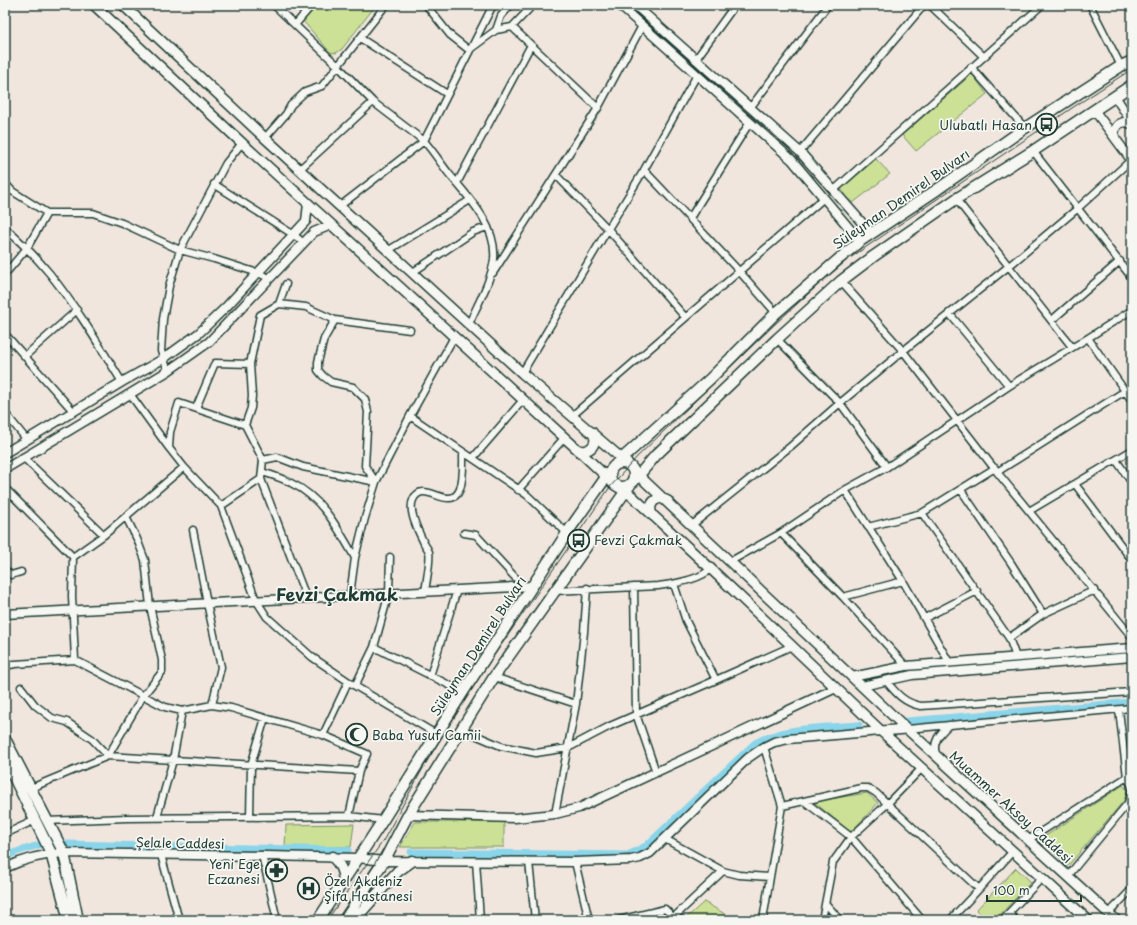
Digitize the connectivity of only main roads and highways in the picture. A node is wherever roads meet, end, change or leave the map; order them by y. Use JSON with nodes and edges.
{"nodes":[{"id":1,"x":94,"y":5,"type":"edge"},
{"id":2,"x":123,"y":5,"type":"edge"},
{"id":3,"x":1132,"y":61,"type":"edge"},
{"id":4,"x":1132,"y":85,"type":"edge"},
{"id":5,"x":591,"y":431,"type":"junction"},
{"id":6,"x":576,"y":448,"type":"junction"},
{"id":7,"x":623,"y":475,"type":"junction"},
{"id":8,"x":668,"y":501,"type":"junction"},
{"id":9,"x":652,"y":516,"type":"junction"},
{"id":10,"x":907,"y":729,"type":"junction"},
{"id":11,"x":881,"y":731,"type":"junction"},
{"id":12,"x":5,"y":739,"type":"edge"},
{"id":13,"x":5,"y":759,"type":"edge"},
{"id":14,"x":332,"y":858,"type":"road end"},
{"id":15,"x":412,"y":861,"type":"road end"},
{"id":16,"x":344,"y":880,"type":"junction"},
{"id":17,"x":69,"y":920,"type":"edge"},
{"id":18,"x":78,"y":920,"type":"edge"},
{"id":19,"x":318,"y":920,"type":"edge"},
{"id":20,"x":344,"y":920,"type":"edge"},
{"id":21,"x":354,"y":920,"type":"edge"},
{"id":22,"x":1088,"y":920,"type":"edge"},
{"id":23,"x":1116,"y":920,"type":"edge"}],
"edges":[{"from":1,"to":6,"type":"main road"},
{"from":2,"to":5,"type":"main road"},
{"from":3,"to":7,"type":"main road","name":"Süleyman Demirel Bulvarı"},
{"from":4,"to":7,"type":"main road","name":"Süleyman Demirel Bulvarı"},
{"from":5,"to":6,"type":"main road"},
{"from":5,"to":7,"type":"main road"},
{"from":6,"to":7,"type":"main road"},
{"from":7,"to":8,"type":"main road","name":"Muammer Aksoy Caddesi"},
{"from":7,"to":9,"type":"main road"},
{"from":7,"to":16,"type":"main road","name":"Süleyman Demirel Bulvarı"},
{"from":7,"to":20,"type":"main road","name":"Süleyman Demirel Bulvarı"},
{"from":8,"to":9,"type":"main road"},
{"from":8,"to":10,"type":"main road","name":"Muammer Aksoy Caddesi"},
{"from":9,"to":11,"type":"main road"},
{"from":10,"to":11,"type":"main road"},
{"from":10,"to":23,"type":"main road","name":"Muammer Aksoy Caddesi"},
{"from":11,"to":22,"type":"main road"},
{"from":12,"to":18,"type":"main road"},
{"from":13,"to":17,"type":"main road"},
{"from":14,"to":16,"type":"main road"},
{"from":15,"to":21,"type":"main road"},
{"from":16,"to":19,"type":"main road","name":"Süleyman Demirel Bulvarı"}]}
